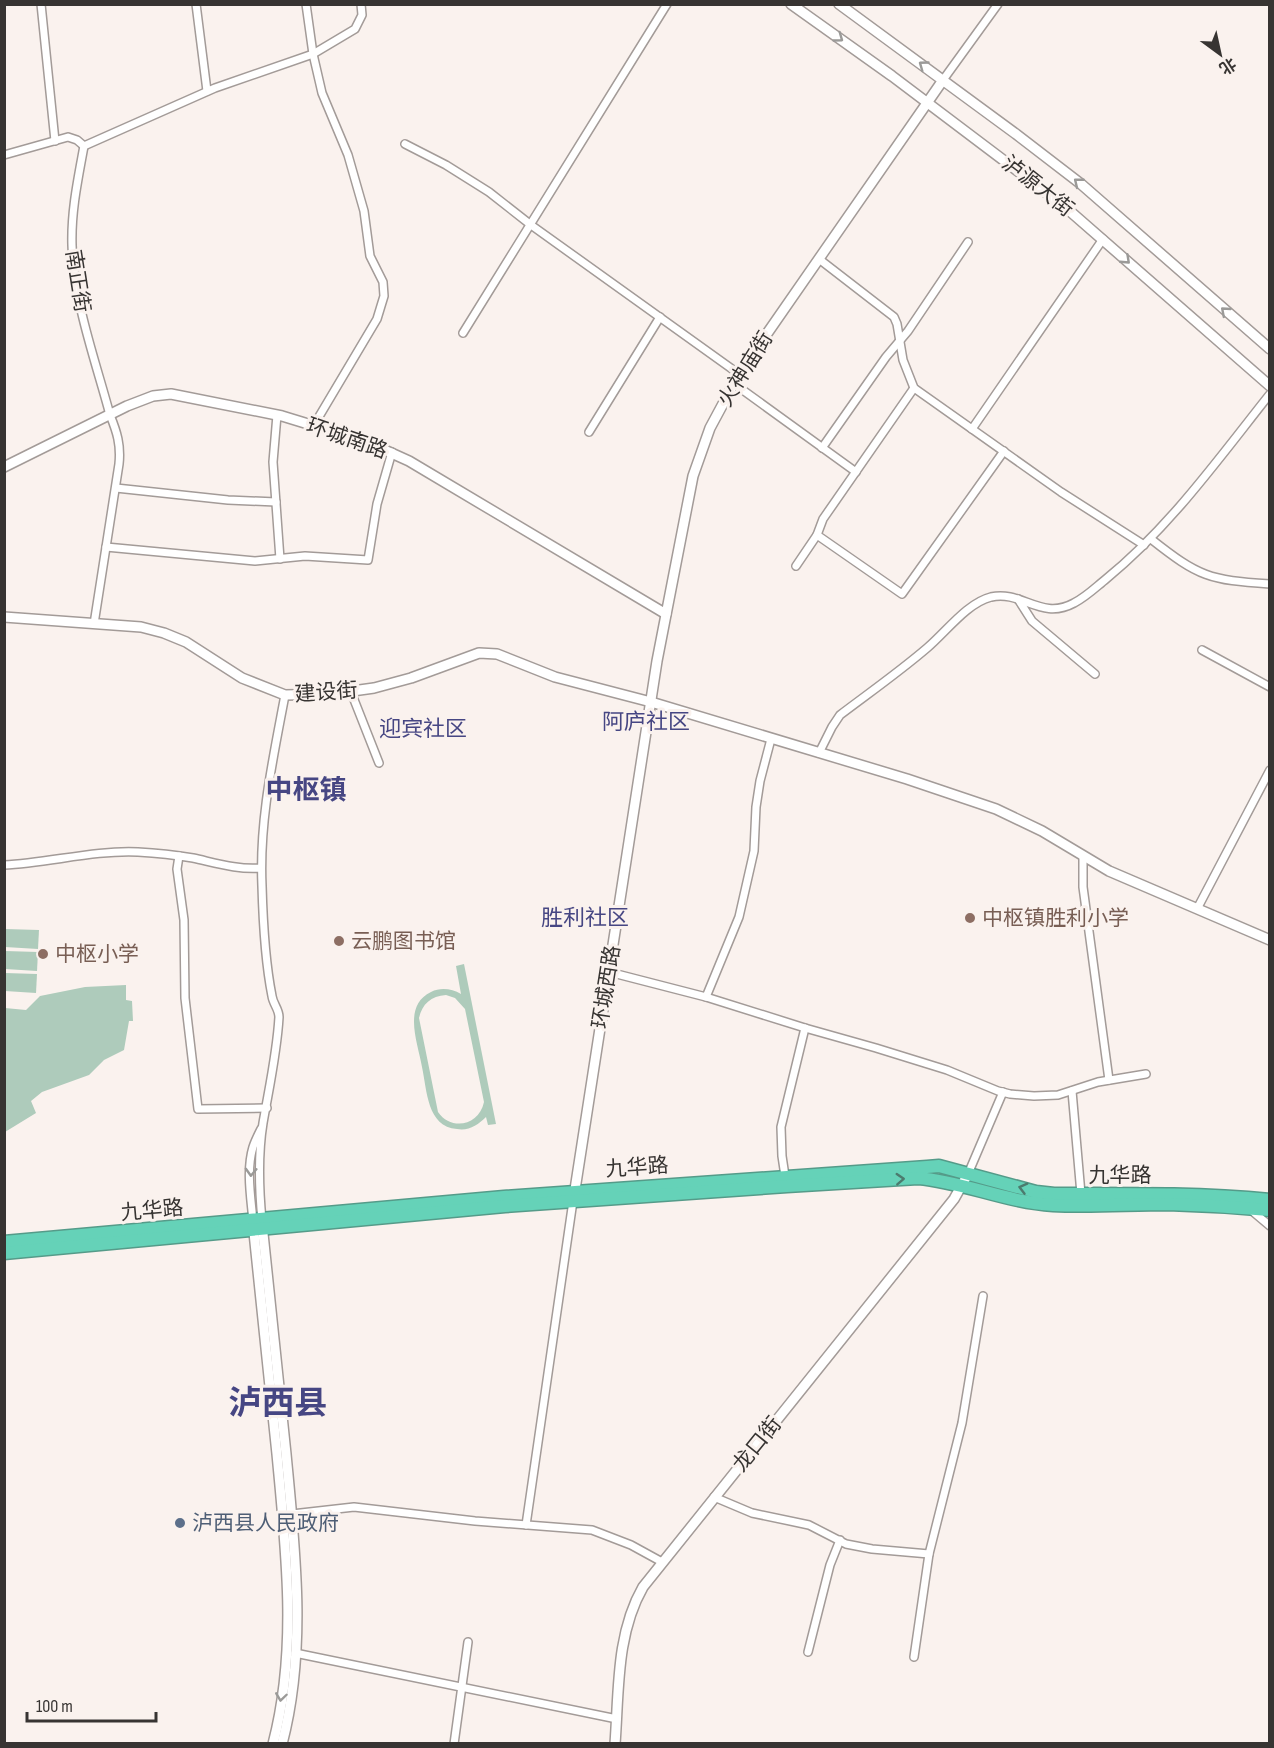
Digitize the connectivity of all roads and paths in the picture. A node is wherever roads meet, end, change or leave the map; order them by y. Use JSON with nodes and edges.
{"nodes":[{"id":1,"x":41,"y":4,"type":"edge"},
{"id":2,"x":196,"y":4,"type":"edge"},
{"id":3,"x":306,"y":4,"type":"edge"},
{"id":4,"x":361,"y":4,"type":"edge"},
{"id":5,"x":667,"y":4,"type":"edge"},
{"id":6,"x":791,"y":4,"type":"edge"},
{"id":7,"x":839,"y":4,"type":"edge"},
{"id":8,"x":998,"y":4,"type":"edge"},
{"id":9,"x":313,"y":54,"type":"junction"},
{"id":10,"x":943,"y":80,"type":"junction"},
{"id":11,"x":207,"y":92,"type":"junction"},
{"id":12,"x":928,"y":103,"type":"junction"},
{"id":13,"x":55,"y":141,"type":"junction"},
{"id":14,"x":405,"y":144,"type":"dead end"},
{"id":15,"x":84,"y":146,"type":"junction"},
{"id":16,"x":4,"y":155,"type":"edge"},
{"id":17,"x":531,"y":225,"type":"junction"},
{"id":18,"x":1103,"y":239,"type":"junction"},
{"id":19,"x":968,"y":242,"type":"dead end"},
{"id":20,"x":819,"y":259,"type":"junction"},
{"id":21,"x":660,"y":317,"type":"junction"},
{"id":22,"x":463,"y":333,"type":"dead end"},
{"id":23,"x":900,"y":341,"type":"junction"},
{"id":24,"x":1269,"y":349,"type":"edge"},
{"id":25,"x":739,"y":374,"type":"junction"},
{"id":26,"x":733,"y":383,"type":"junction"},
{"id":27,"x":1269,"y":386,"type":"edge"},
{"id":28,"x":914,"y":388,"type":"junction"},
{"id":29,"x":1269,"y":394,"type":"edge"},
{"id":30,"x":110,"y":415,"type":"junction"},
{"id":31,"x":277,"y":415,"type":"junction"},
{"id":32,"x":314,"y":425,"type":"junction"},
{"id":33,"x":972,"y":429,"type":"junction"},
{"id":34,"x":589,"y":432,"type":"dead end"},
{"id":35,"x":822,"y":448,"type":"junction"},
{"id":36,"x":1004,"y":451,"type":"junction"},
{"id":37,"x":392,"y":452,"type":"junction"},
{"id":38,"x":4,"y":467,"type":"edge"},
{"id":39,"x":856,"y":472,"type":"junction"},
{"id":40,"x":116,"y":488,"type":"junction"},
{"id":41,"x":276,"y":502,"type":"junction"},
{"id":42,"x":817,"y":535,"type":"junction"},
{"id":43,"x":1151,"y":539,"type":"junction"},
{"id":44,"x":1144,"y":546,"type":"junction"},
{"id":45,"x":106,"y":547,"type":"junction"},
{"id":46,"x":280,"y":559,"type":"junction"},
{"id":47,"x":796,"y":566,"type":"dead end"},
{"id":48,"x":1269,"y":584,"type":"edge"},
{"id":49,"x":1018,"y":599,"type":"junction"},
{"id":50,"x":666,"y":614,"type":"junction"},
{"id":51,"x":4,"y":617,"type":"edge"},
{"id":52,"x":94,"y":624,"type":"junction"},
{"id":53,"x":1202,"y":650,"type":"dead end"},
{"id":54,"x":1095,"y":674,"type":"dead end"},
{"id":55,"x":1269,"y":687,"type":"edge"},
{"id":56,"x":351,"y":692,"type":"junction"},
{"id":57,"x":285,"y":695,"type":"junction"},
{"id":58,"x":651,"y":702,"type":"junction"},
{"id":59,"x":771,"y":739,"type":"junction"},
{"id":60,"x":819,"y":753,"type":"junction"},
{"id":61,"x":379,"y":763,"type":"dead end"},
{"id":62,"x":1269,"y":770,"type":"edge"},
{"id":63,"x":179,"y":856,"type":"junction"},
{"id":64,"x":1083,"y":856,"type":"junction"},
{"id":65,"x":4,"y":865,"type":"edge"},
{"id":66,"x":261,"y":868,"type":"junction"},
{"id":67,"x":1197,"y":909,"type":"junction"},
{"id":68,"x":1269,"y":940,"type":"edge"},
{"id":69,"x":609,"y":972,"type":"junction"},
{"id":70,"x":706,"y":997,"type":"junction"},
{"id":71,"x":805,"y":1028,"type":"junction"},
{"id":72,"x":1146,"y":1074,"type":"dead end"},
{"id":73,"x":1109,"y":1080,"type":"junction"},
{"id":74,"x":1072,"y":1091,"type":"junction"},
{"id":75,"x":1003,"y":1092,"type":"junction"},
{"id":76,"x":267,"y":1108,"type":"junction"},
{"id":77,"x":968,"y":1174,"type":"junction"},
{"id":78,"x":785,"y":1176,"type":"junction"},
{"id":79,"x":962,"y":1186,"type":"junction"},
{"id":80,"x":1081,"y":1194,"type":"junction"},
{"id":81,"x":574,"y":1196,"type":"junction"},
{"id":82,"x":1269,"y":1200,"type":"edge"},
{"id":83,"x":1250,"y":1208,"type":"junction"},
{"id":84,"x":1269,"y":1210,"type":"edge"},
{"id":85,"x":258,"y":1225,"type":"junction"},
{"id":86,"x":1269,"y":1226,"type":"edge"},
{"id":87,"x":4,"y":1242,"type":"edge"},
{"id":88,"x":4,"y":1252,"type":"edge"},
{"id":89,"x":983,"y":1296,"type":"dead end"},
{"id":90,"x":714,"y":1497,"type":"junction"},
{"id":91,"x":292,"y":1514,"type":"junction"},
{"id":92,"x":526,"y":1525,"type":"junction"},
{"id":93,"x":840,"y":1540,"type":"junction"},
{"id":94,"x":929,"y":1554,"type":"junction"},
{"id":95,"x":662,"y":1562,"type":"junction"},
{"id":96,"x":468,"y":1642,"type":"dead end"},
{"id":97,"x":808,"y":1652,"type":"dead end"},
{"id":98,"x":295,"y":1653,"type":"junction"},
{"id":99,"x":914,"y":1657,"type":"dead end"},
{"id":100,"x":462,"y":1688,"type":"junction"},
{"id":101,"x":617,"y":1719,"type":"junction"},
{"id":102,"x":273,"y":1743,"type":"edge"},
{"id":103,"x":282,"y":1743,"type":"edge"},
{"id":104,"x":454,"y":1743,"type":"edge"},
{"id":105,"x":615,"y":1743,"type":"edge"}],
"edges":[{"from":1,"to":13,"type":"street"},
{"from":2,"to":11,"type":"street"},
{"from":3,"to":9,"type":"street"},
{"from":4,"to":9,"type":"street"},
{"from":5,"to":17,"type":"street"},
{"from":6,"to":12,"type":"street","name":"泸源大街","one_way":true},
{"from":10,"to":7,"type":"street","name":"泸源大街","one_way":true},
{"from":8,"to":10,"type":"street"},
{"from":9,"to":11,"type":"street"},
{"from":9,"to":32,"type":"street"},
{"from":10,"to":12,"type":"street","name":"火神庙街"},
{"from":24,"to":10,"type":"street","name":"泸源大街","one_way":true},
{"from":11,"to":15,"type":"street"},
{"from":12,"to":18,"type":"street","name":"泸源大街"},
{"from":12,"to":20,"type":"street","name":"火神庙街"},
{"from":13,"to":15,"type":"street"},
{"from":13,"to":16,"type":"street"},
{"from":14,"to":17,"type":"street"},
{"from":15,"to":30,"type":"street","name":"南正街"},
{"from":17,"to":21,"type":"street"},
{"from":17,"to":22,"type":"street"},
{"from":18,"to":27,"type":"street","name":"泸源大街","one_way":true},
{"from":18,"to":33,"type":"street"},
{"from":19,"to":23,"type":"street"},
{"from":20,"to":23,"type":"street"},
{"from":20,"to":25,"type":"street","name":"火神庙街"},
{"from":21,"to":25,"type":"street"},
{"from":21,"to":34,"type":"street"},
{"from":23,"to":28,"type":"street"},
{"from":23,"to":35,"type":"street"},
{"from":25,"to":26,"type":"street","name":"火神庙街"},
{"from":26,"to":35,"type":"street"},
{"from":26,"to":50,"type":"street","name":"火神庙街"},
{"from":28,"to":33,"type":"street"},
{"from":28,"to":39,"type":"street"},
{"from":29,"to":43,"type":"street"},
{"from":30,"to":31,"type":"street","name":"环城南路"},
{"from":30,"to":38,"type":"street","name":"环城南路"},
{"from":30,"to":40,"type":"street","name":"南正街"},
{"from":31,"to":32,"type":"street","name":"环城南路"},
{"from":31,"to":41,"type":"street"},
{"from":32,"to":37,"type":"street","name":"环城南路"},
{"from":33,"to":36,"type":"street"},
{"from":35,"to":39,"type":"street"},
{"from":36,"to":42,"type":"street"},
{"from":36,"to":44,"type":"street"},
{"from":37,"to":46,"type":"street"},
{"from":37,"to":50,"type":"street","name":"环城南路"},
{"from":39,"to":42,"type":"street"},
{"from":40,"to":41,"type":"street"},
{"from":40,"to":45,"type":"street","name":"南正街"},
{"from":41,"to":46,"type":"street"},
{"from":42,"to":47,"type":"street"},
{"from":43,"to":44,"type":"street"},
{"from":43,"to":48,"type":"street"},
{"from":44,"to":49,"type":"street"},
{"from":45,"to":46,"type":"street"},
{"from":45,"to":52,"type":"street","name":"南正街"},
{"from":49,"to":54,"type":"street"},
{"from":49,"to":60,"type":"street"},
{"from":50,"to":58,"type":"street","name":"火神庙街"},
{"from":51,"to":52,"type":"street","name":"建设街"},
{"from":52,"to":57,"type":"street","name":"建设街"},
{"from":53,"to":55,"type":"street"},
{"from":56,"to":57,"type":"street","name":"建设街"},
{"from":56,"to":58,"type":"street","name":"建设街"},
{"from":56,"to":61,"type":"street"},
{"from":57,"to":66,"type":"street"},
{"from":58,"to":59,"type":"street","name":"建设街"},
{"from":58,"to":69,"type":"street","name":"环城西路"},
{"from":59,"to":60,"type":"street","name":"建设街"},
{"from":59,"to":70,"type":"street"},
{"from":60,"to":64,"type":"street","name":"建设街"},
{"from":62,"to":67,"type":"street"},
{"from":63,"to":65,"type":"street"},
{"from":63,"to":66,"type":"street"},
{"from":63,"to":76,"type":"street"},
{"from":64,"to":67,"type":"street","name":"建设街"},
{"from":64,"to":73,"type":"street"},
{"from":66,"to":76,"type":"street"},
{"from":67,"to":68,"type":"street","name":"建设街"},
{"from":69,"to":70,"type":"street"},
{"from":69,"to":81,"type":"street","name":"环城西路"},
{"from":70,"to":71,"type":"street"},
{"from":71,"to":75,"type":"street"},
{"from":71,"to":78,"type":"street"},
{"from":72,"to":73,"type":"street"},
{"from":73,"to":74,"type":"street"},
{"from":74,"to":75,"type":"street"},
{"from":74,"to":80,"type":"street"},
{"from":75,"to":77,"type":"street"},
{"from":76,"to":85,"type":"street"},
{"from":77,"to":78,"type":"highway","name":"九华路"},
{"from":77,"to":79,"type":"street","name":"龙口街"},
{"from":80,"to":77,"type":"highway","name":"九华路","one_way":true},
{"from":78,"to":81,"type":"highway","name":"九华路"},
{"from":81,"to":79,"type":"highway","name":"九华路","one_way":true},
{"from":79,"to":83,"type":"highway","name":"九华路"},
{"from":79,"to":90,"type":"street","name":"龙口街"},
{"from":80,"to":82,"type":"highway","name":"九华路"},
{"from":81,"to":85,"type":"highway","name":"九华路"},
{"from":81,"to":92,"type":"street"},
{"from":83,"to":84,"type":"highway","name":"九华路"},
{"from":83,"to":86,"type":"street"},
{"from":85,"to":87,"type":"highway","name":"九华路"},
{"from":85,"to":88,"type":"highway","name":"九华路"},
{"from":85,"to":91,"type":"street"},
{"from":85,"to":102,"type":"street","one_way":true},
{"from":89,"to":94,"type":"street"},
{"from":90,"to":93,"type":"street"},
{"from":90,"to":95,"type":"street","name":"龙口街"},
{"from":91,"to":92,"type":"street"},
{"from":91,"to":98,"type":"street"},
{"from":92,"to":95,"type":"street"},
{"from":93,"to":94,"type":"street"},
{"from":93,"to":97,"type":"street"},
{"from":94,"to":99,"type":"street"},
{"from":95,"to":101,"type":"street","name":"龙口街"},
{"from":96,"to":100,"type":"street"},
{"from":98,"to":100,"type":"street"},
{"from":98,"to":103,"type":"street"},
{"from":100,"to":101,"type":"street"},
{"from":100,"to":104,"type":"street"},
{"from":101,"to":105,"type":"street","name":"龙口街"}]}
